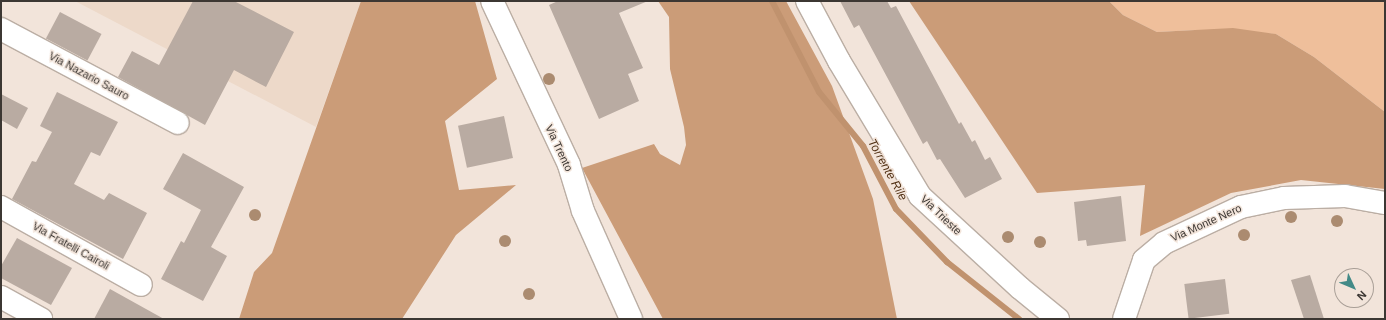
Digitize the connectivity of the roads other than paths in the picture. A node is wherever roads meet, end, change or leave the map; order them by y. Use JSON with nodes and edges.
{"nodes":[{"id":1,"x":492,"y":1,"type":"edge"},
{"id":2,"x":807,"y":1,"type":"edge"},
{"id":3,"x":1,"y":29,"type":"edge"},
{"id":4,"x":178,"y":123,"type":"dead end"},
{"id":5,"x":1385,"y":203,"type":"edge"},
{"id":6,"x":1,"y":207,"type":"edge"},
{"id":7,"x":141,"y":285,"type":"dead end"},
{"id":8,"x":1,"y":297,"type":"edge"},
{"id":9,"x":41,"y":319,"type":"edge"},
{"id":10,"x":631,"y":319,"type":"edge"},
{"id":11,"x":1058,"y":319,"type":"edge"},
{"id":12,"x":1124,"y":319,"type":"edge"}],
"edges":[{"from":1,"to":10,"type":"street","name":"Via Trento"},
{"from":2,"to":11,"type":"street","name":"Via Trieste"},
{"from":3,"to":4,"type":"street","name":"Via Nazario Sauro"},
{"from":5,"to":12,"type":"street","name":"Via Monte Nero"},
{"from":6,"to":7,"type":"street","name":"Via Fratelli Cairoli"},
{"from":8,"to":9,"type":"street"}]}
